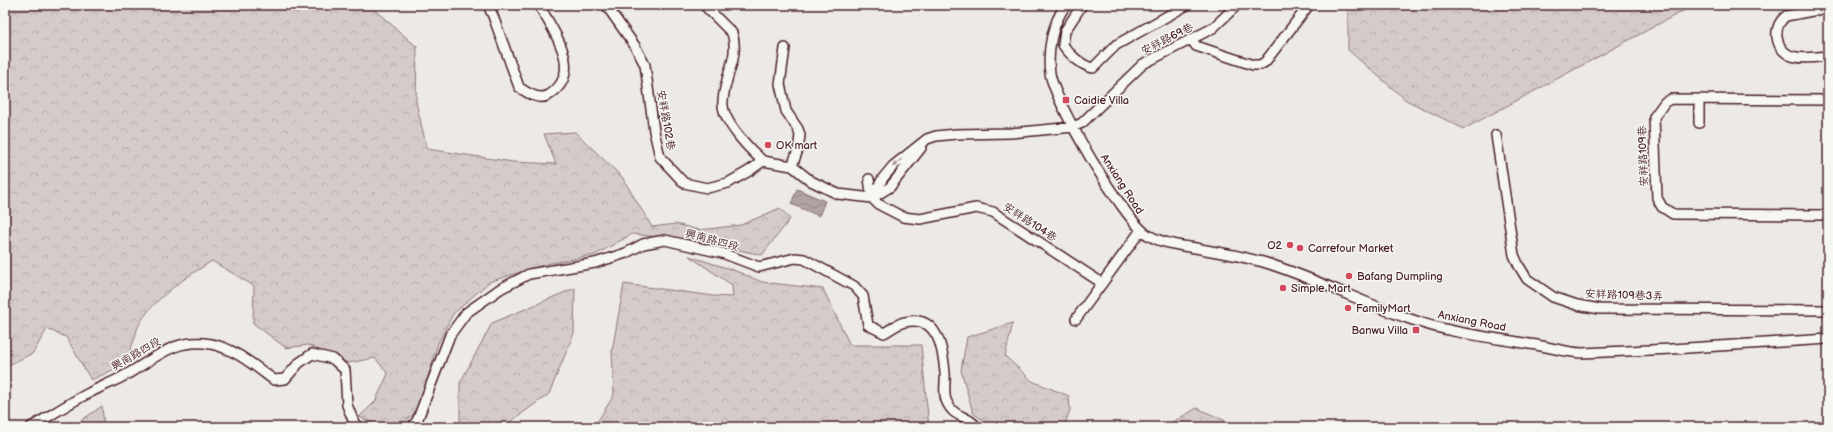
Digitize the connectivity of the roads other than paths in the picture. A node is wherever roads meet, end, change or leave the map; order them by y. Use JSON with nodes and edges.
{"nodes":[{"id":1,"x":488,"y":5,"type":"edge"},
{"id":2,"x":539,"y":5,"type":"edge"},
{"id":3,"x":606,"y":5,"type":"edge"},
{"id":4,"x":704,"y":5,"type":"edge"},
{"id":5,"x":1066,"y":5,"type":"edge"},
{"id":6,"x":1082,"y":5,"type":"edge"},
{"id":7,"x":1186,"y":5,"type":"edge"},
{"id":8,"x":1237,"y":5,"type":"edge"},
{"id":9,"x":1310,"y":5,"type":"edge"},
{"id":10,"x":1828,"y":8,"type":"edge"},
{"id":11,"x":1192,"y":40,"type":"junction"},
{"id":12,"x":785,"y":48,"type":"dead end"},
{"id":13,"x":1828,"y":56,"type":"edge"},
{"id":14,"x":1699,"y":99,"type":"junction"},
{"id":15,"x":1828,"y":100,"type":"edge"},
{"id":16,"x":1699,"y":124,"type":"dead end"},
{"id":17,"x":1073,"y":127,"type":"junction"},
{"id":18,"x":1496,"y":135,"type":"dead end"},
{"id":19,"x":763,"y":161,"type":"junction"},
{"id":20,"x":792,"y":166,"type":"junction"},
{"id":21,"x":869,"y":179,"type":"dead end"},
{"id":22,"x":872,"y":198,"type":"junction"},
{"id":23,"x":1828,"y":216,"type":"edge"},
{"id":24,"x":1141,"y":230,"type":"junction"},
{"id":25,"x":1102,"y":283,"type":"junction"},
{"id":26,"x":1828,"y":310,"type":"edge"},
{"id":27,"x":1076,"y":319,"type":"dead end"},
{"id":28,"x":1828,"y":339,"type":"edge"},
{"id":29,"x":31,"y":427,"type":"edge"},
{"id":30,"x":360,"y":427,"type":"edge"},
{"id":31,"x":411,"y":427,"type":"edge"},
{"id":32,"x":977,"y":427,"type":"edge"}],
"edges":[{"from":1,"to":2,"type":"street"},
{"from":3,"to":19,"type":"street","name":"安祥路102巷"},
{"from":4,"to":19,"type":"street"},
{"from":5,"to":17,"type":"street","name":"Anxiang Road"},
{"from":6,"to":7,"type":"street"},
{"from":8,"to":11,"type":"street","name":"安祥路69巷"},
{"from":9,"to":11,"type":"street"},
{"from":10,"to":13,"type":"street"},
{"from":11,"to":17,"type":"street","name":"安祥路69巷"},
{"from":12,"to":20,"type":"street"},
{"from":14,"to":15,"type":"street","name":"安祥路109巷"},
{"from":14,"to":16,"type":"street"},
{"from":14,"to":23,"type":"street","name":"安祥路109巷"},
{"from":17,"to":22,"type":"street"},
{"from":17,"to":24,"type":"street","name":"Anxiang Road"},
{"from":18,"to":26,"type":"street","name":"安祥路109巷3弄"},
{"from":19,"to":20,"type":"street"},
{"from":20,"to":22,"type":"street"},
{"from":21,"to":22,"type":"street"},
{"from":22,"to":25,"type":"street","name":"安祥路104巷"},
{"from":24,"to":25,"type":"street"},
{"from":24,"to":28,"type":"street","name":"Anxiang Road"},
{"from":25,"to":27,"type":"street"},
{"from":29,"to":30,"type":"street","name":"興南路四段"},
{"from":31,"to":32,"type":"street","name":"興南路四段"}]}
